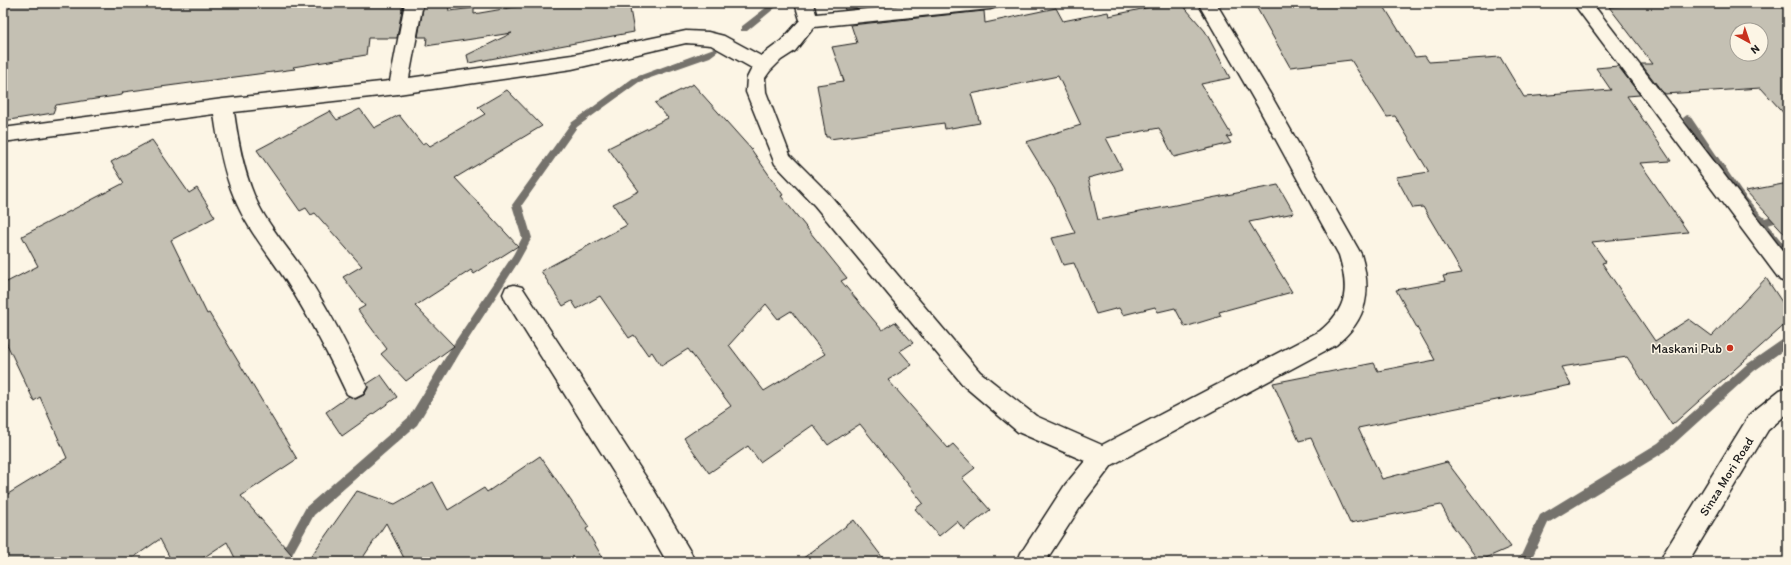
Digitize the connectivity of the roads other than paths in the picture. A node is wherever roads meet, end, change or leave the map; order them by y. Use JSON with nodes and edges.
{"nodes":[{"id":1,"x":414,"y":3,"type":"edge"},
{"id":2,"x":990,"y":3,"type":"edge"},
{"id":3,"x":1207,"y":3,"type":"edge"},
{"id":4,"x":1582,"y":3,"type":"edge"},
{"id":5,"x":806,"y":12,"type":"edge"},
{"id":6,"x":763,"y":66,"type":"junction"},
{"id":7,"x":398,"y":87,"type":"junction"},
{"id":8,"x":223,"y":106,"type":"junction"},
{"id":9,"x":3,"y":135,"type":"edge"},
{"id":10,"x":1788,"y":274,"type":"edge"},
{"id":11,"x":514,"y":294,"type":"dead end"},
{"id":12,"x":355,"y":387,"type":"dead end"},
{"id":13,"x":1788,"y":398,"type":"edge"},
{"id":14,"x":1103,"y":457,"type":"junction"},
{"id":15,"x":682,"y":562,"type":"edge"},
{"id":16,"x":1030,"y":562,"type":"edge"},
{"id":17,"x":1673,"y":562,"type":"edge"}],
"edges":[{"from":1,"to":7,"type":"street"},
{"from":2,"to":5,"type":"street"},
{"from":3,"to":14,"type":"street"},
{"from":4,"to":10,"type":"street"},
{"from":5,"to":6,"type":"street"},
{"from":6,"to":7,"type":"street"},
{"from":6,"to":14,"type":"street"},
{"from":7,"to":8,"type":"street"},
{"from":8,"to":9,"type":"street"},
{"from":8,"to":12,"type":"street"},
{"from":11,"to":15,"type":"street"},
{"from":13,"to":17,"type":"street","name":"Sinza Mori Road"},
{"from":14,"to":16,"type":"street"}]}
